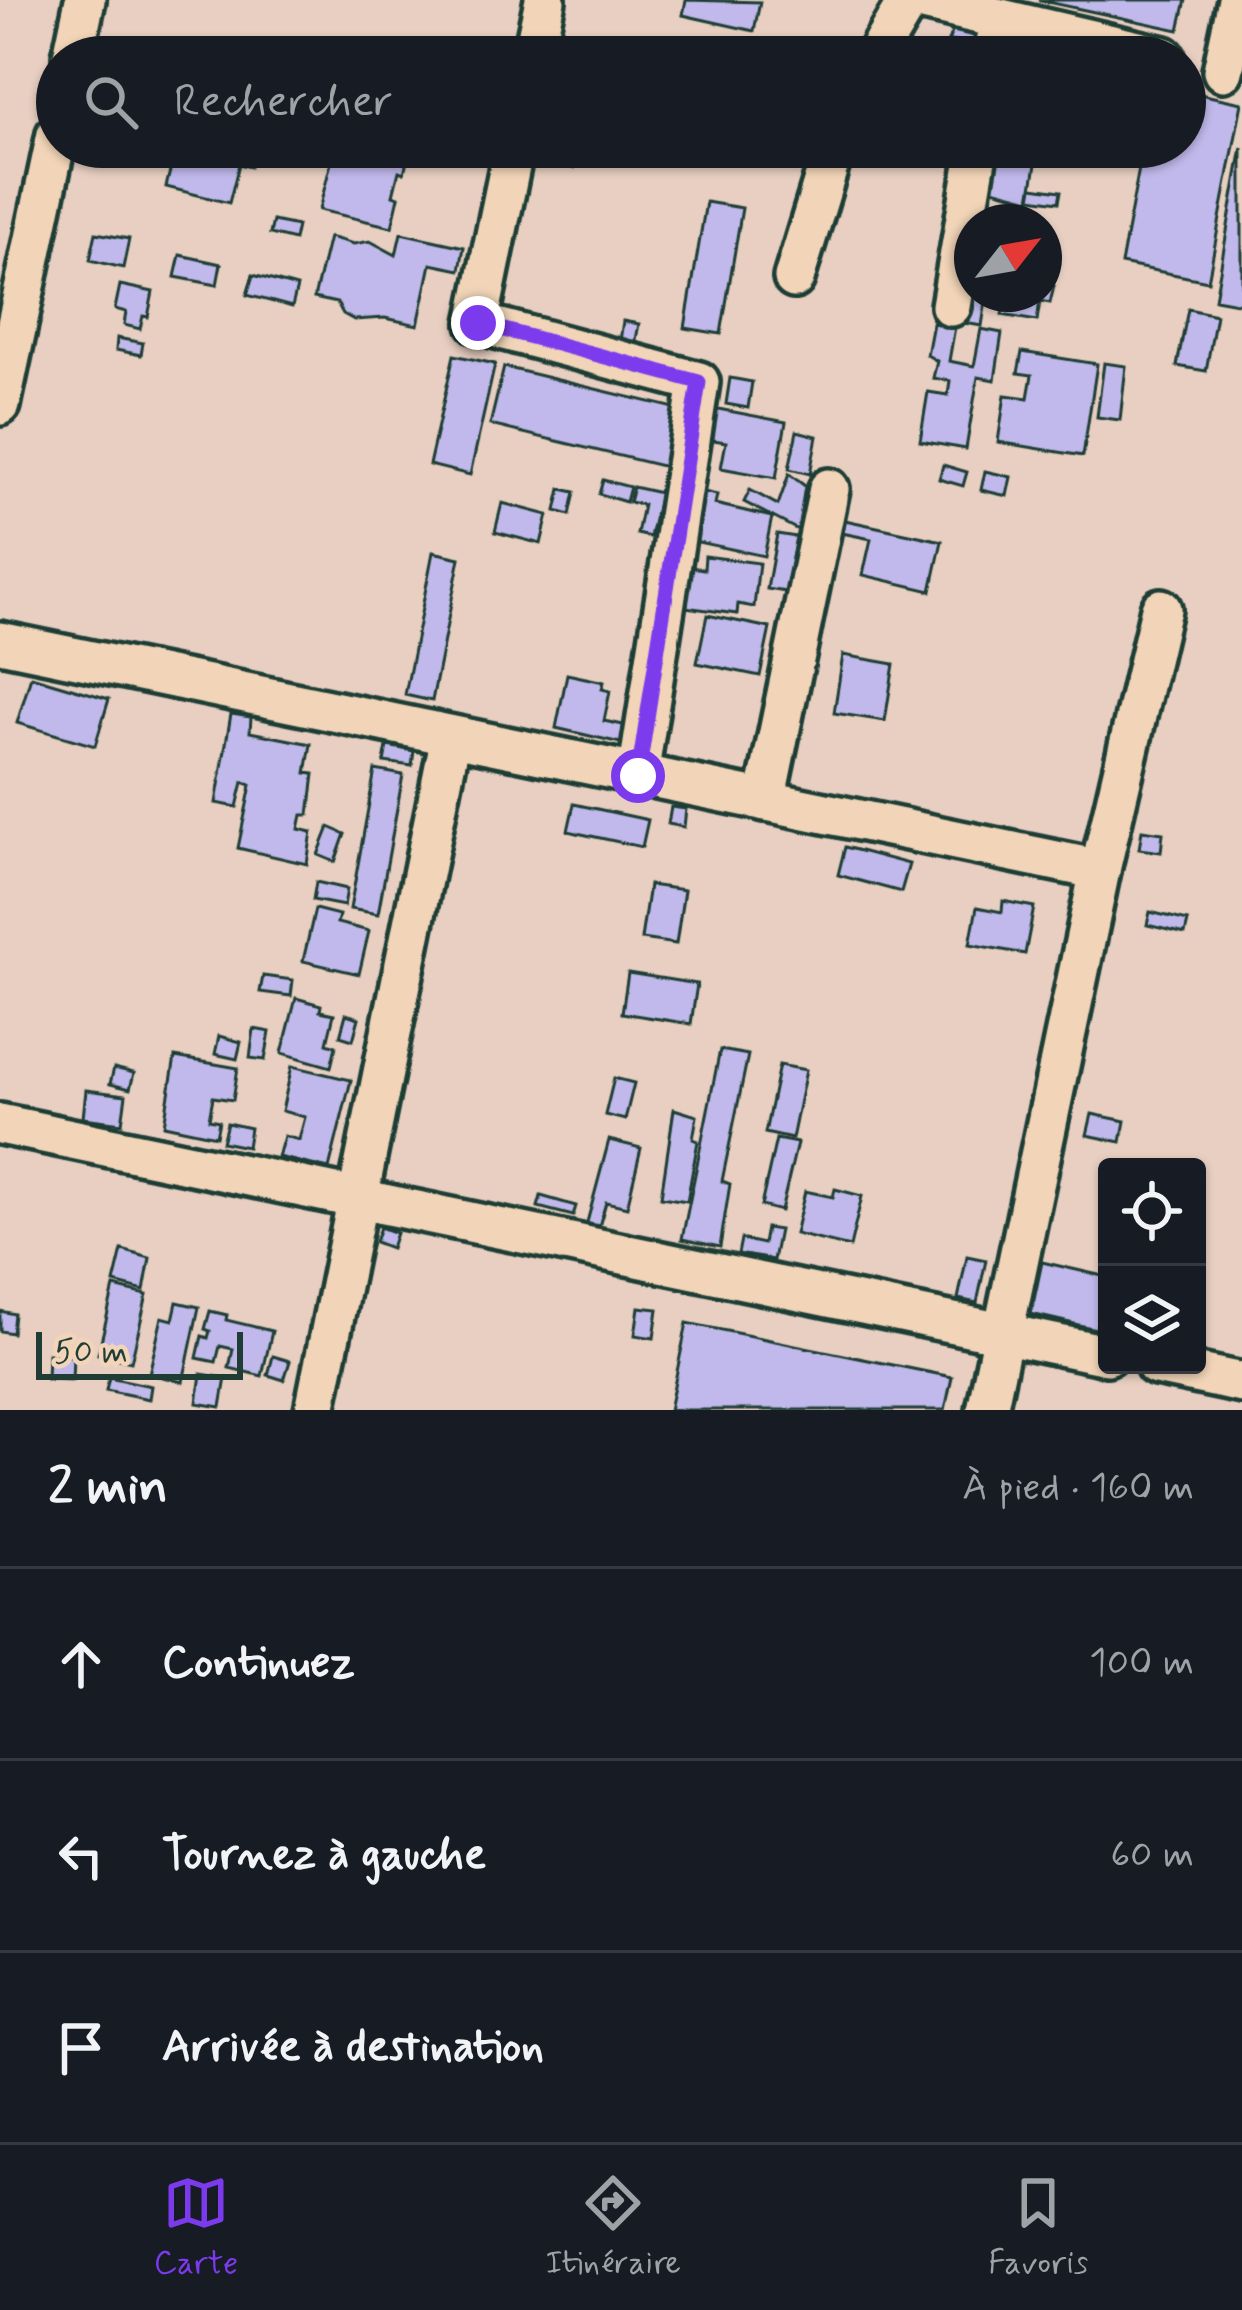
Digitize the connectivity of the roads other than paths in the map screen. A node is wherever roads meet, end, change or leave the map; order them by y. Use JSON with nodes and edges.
{"nodes":[{"id":1,"x":85,"y":0,"type":"edge"},
{"id":2,"x":545,"y":0,"type":"edge"},
{"id":3,"x":909,"y":0,"type":"edge"},
{"id":4,"x":919,"y":0,"type":"edge"},
{"id":5,"x":1238,"y":0,"type":"edge"},
{"id":6,"x":77,"y":36,"type":"edge"},
{"id":7,"x":537,"y":36,"type":"edge"},
{"id":8,"x":888,"y":36,"type":"edge"},
{"id":9,"x":993,"y":36,"type":"edge"},
{"id":10,"x":1216,"y":69,"type":"edge"},
{"id":11,"x":50,"y":168,"type":"edge"},
{"id":12,"x":510,"y":168,"type":"edge"},
{"id":13,"x":828,"y":168,"type":"edge"},
{"id":14,"x":974,"y":168,"type":"edge"},
{"id":15,"x":794,"y":278,"type":"dead end"},
{"id":16,"x":951,"y":306,"type":"dead end"},
{"id":17,"x":0,"y":405,"type":"edge"},
{"id":18,"x":829,"y":489,"type":"dead end"},
{"id":19,"x":1161,"y":609,"type":"dead end"},
{"id":20,"x":0,"y":642,"type":"edge"},
{"id":21,"x":451,"y":736,"type":"junction"},
{"id":22,"x":638,"y":776,"type":"junction"},
{"id":23,"x":765,"y":801,"type":"junction"},
{"id":24,"x":1100,"y":869,"type":"junction"},
{"id":25,"x":0,"y":1124,"type":"edge"},
{"id":26,"x":358,"y":1198,"type":"junction"},
{"id":27,"x":1003,"y":1333,"type":"junction"},
{"id":28,"x":1098,"y":1353,"type":"edge"},
{"id":29,"x":1199,"y":1374,"type":"edge"},
{"id":30,"x":1242,"y":1383,"type":"edge"},
{"id":31,"x":315,"y":1410,"type":"edge"},
{"id":32,"x":987,"y":1410,"type":"edge"}],
"edges":[{"from":1,"to":6,"type":"street"},
{"from":2,"to":7,"type":"street"},
{"from":3,"to":8,"type":"street"},
{"from":4,"to":9,"type":"street"},
{"from":5,"to":10,"type":"street"},
{"from":11,"to":17,"type":"street"},
{"from":12,"to":22,"type":"street"},
{"from":13,"to":15,"type":"street"},
{"from":14,"to":16,"type":"street"},
{"from":18,"to":23,"type":"street"},
{"from":19,"to":24,"type":"street"},
{"from":20,"to":21,"type":"street"},
{"from":21,"to":22,"type":"street"},
{"from":21,"to":26,"type":"street"},
{"from":22,"to":23,"type":"street"},
{"from":23,"to":24,"type":"street"},
{"from":24,"to":27,"type":"street"},
{"from":25,"to":26,"type":"street"},
{"from":26,"to":27,"type":"street"},
{"from":26,"to":31,"type":"street"},
{"from":27,"to":28,"type":"street"},
{"from":27,"to":32,"type":"street"},
{"from":29,"to":30,"type":"street"}]}
